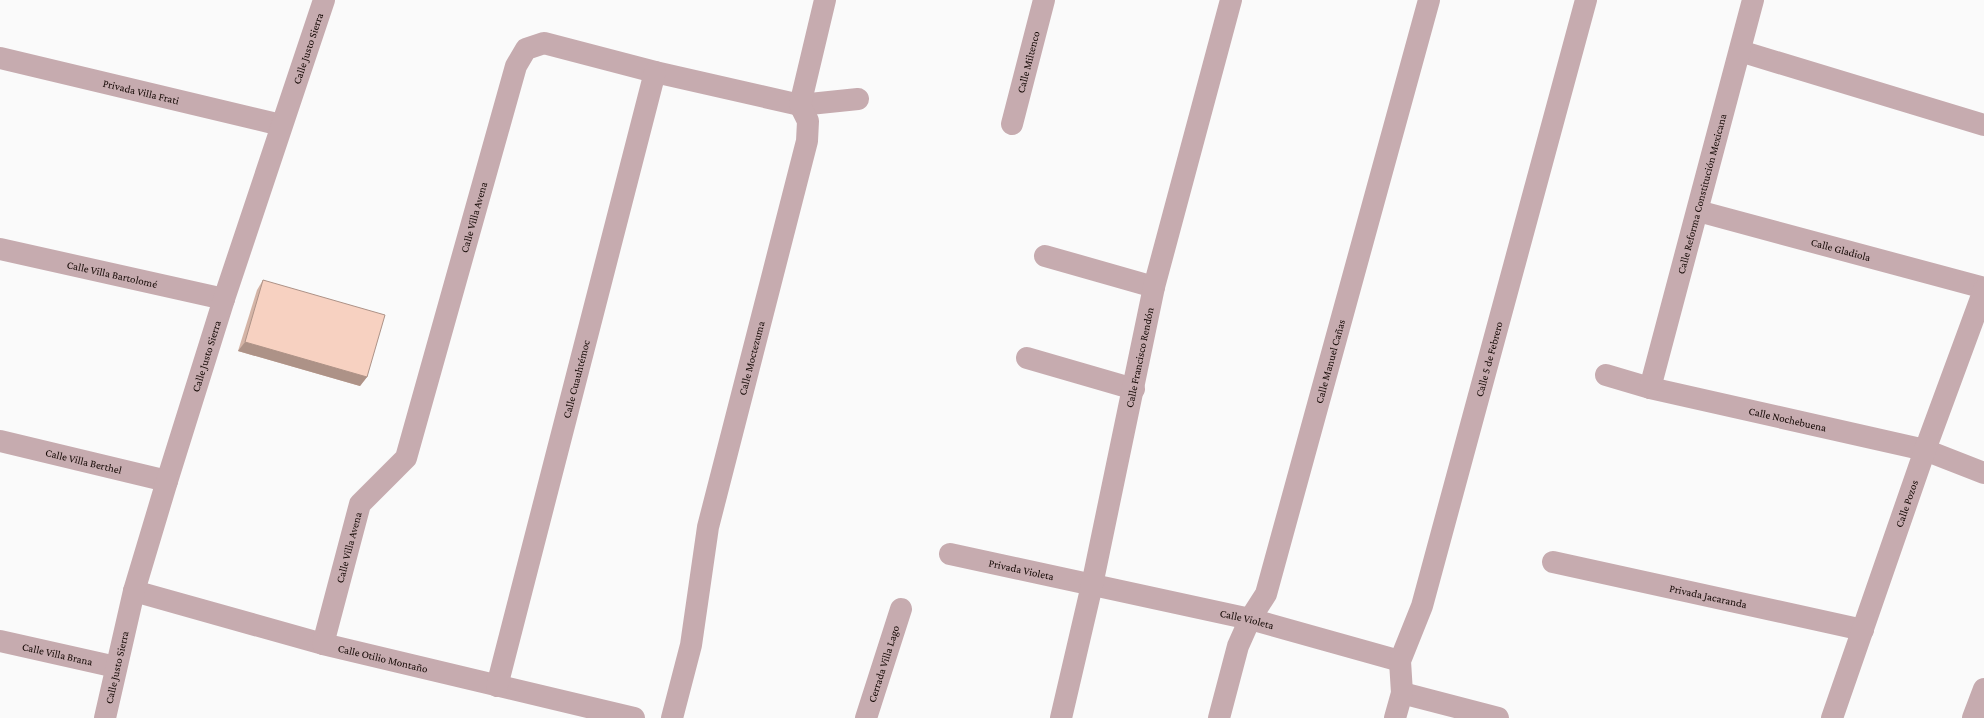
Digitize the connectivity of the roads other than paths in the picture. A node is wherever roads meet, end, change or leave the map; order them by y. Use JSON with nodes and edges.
{"nodes":[{"id":1,"x":324,"y":0,"type":"edge"},
{"id":2,"x":824,"y":0,"type":"edge"},
{"id":3,"x":1044,"y":0,"type":"edge"},
{"id":4,"x":1231,"y":0,"type":"edge"},
{"id":5,"x":1429,"y":0,"type":"edge"},
{"id":6,"x":1586,"y":0,"type":"edge"},
{"id":7,"x":1753,"y":0,"type":"edge"},
{"id":8,"x":1740,"y":51,"type":"junction"},
{"id":9,"x":0,"y":58,"type":"edge"},
{"id":10,"x":655,"y":72,"type":"junction"},
{"id":11,"x":858,"y":99,"type":"dead end"},
{"id":12,"x":800,"y":105,"type":"junction"},
{"id":13,"x":1012,"y":124,"type":"dead end"},
{"id":14,"x":281,"y":125,"type":"junction"},
{"id":15,"x":1984,"y":125,"type":"edge"},
{"id":16,"x":1698,"y":211,"type":"junction"},
{"id":17,"x":0,"y":249,"type":"edge"},
{"id":18,"x":1045,"y":256,"type":"dead end"},
{"id":19,"x":1154,"y":287,"type":"junction"},
{"id":20,"x":1984,"y":289,"type":"edge"},
{"id":21,"x":224,"y":300,"type":"junction"},
{"id":22,"x":1027,"y":358,"type":"dead end"},
{"id":23,"x":1606,"y":375,"type":"dead end"},
{"id":24,"x":1650,"y":388,"type":"junction"},
{"id":25,"x":1134,"y":389,"type":"junction"},
{"id":26,"x":0,"y":441,"type":"edge"},
{"id":27,"x":1925,"y":450,"type":"junction"},
{"id":28,"x":1984,"y":473,"type":"edge"},
{"id":29,"x":167,"y":481,"type":"junction"},
{"id":30,"x":950,"y":554,"type":"dead end"},
{"id":31,"x":1553,"y":562,"type":"dead end"},
{"id":32,"x":1092,"y":585,"type":"junction"},
{"id":33,"x":134,"y":591,"type":"junction"},
{"id":34,"x":901,"y":609,"type":"dead end"},
{"id":35,"x":1250,"y":619,"type":"junction"},
{"id":36,"x":1864,"y":630,"type":"junction"},
{"id":37,"x":0,"y":641,"type":"edge"},
{"id":38,"x":323,"y":644,"type":"junction"},
{"id":39,"x":1400,"y":661,"type":"junction"},
{"id":40,"x":116,"y":667,"type":"junction"},
{"id":41,"x":497,"y":686,"type":"junction"},
{"id":42,"x":1984,"y":689,"type":"edge"},
{"id":43,"x":1402,"y":693,"type":"junction"},
{"id":44,"x":105,"y":718,"type":"edge"},
{"id":45,"x":634,"y":718,"type":"edge"},
{"id":46,"x":672,"y":718,"type":"edge"},
{"id":47,"x":866,"y":718,"type":"edge"},
{"id":48,"x":1061,"y":718,"type":"edge"},
{"id":49,"x":1219,"y":718,"type":"edge"},
{"id":50,"x":1395,"y":718,"type":"edge"},
{"id":51,"x":1498,"y":718,"type":"edge"},
{"id":52,"x":1832,"y":718,"type":"edge"},
{"id":53,"x":1974,"y":718,"type":"edge"}],
"edges":[{"from":1,"to":14,"type":"street","name":"Calle Justo Sierra"},
{"from":2,"to":12,"type":"street"},
{"from":3,"to":13,"type":"street","name":"Calle Miltenco"},
{"from":4,"to":19,"type":"street","name":"Calle Francisco Rendón"},
{"from":5,"to":35,"type":"street","name":"Calle Manuel Cañas"},
{"from":6,"to":39,"type":"street","name":"Calle 5 de Febrero"},
{"from":7,"to":8,"type":"street","name":"Calle Reforma Constitución Mexicana"},
{"from":8,"to":15,"type":"street"},
{"from":8,"to":16,"type":"street","name":"Calle Reforma Constitución Mexicana"},
{"from":9,"to":14,"type":"street","name":"Privada Villa Frati"},
{"from":10,"to":12,"type":"street","name":"Calle Villa Avena"},
{"from":10,"to":38,"type":"street","name":"Calle Villa Avena"},
{"from":10,"to":41,"type":"street","name":"Calle Cuauhtémoc"},
{"from":11,"to":12,"type":"street","name":"Calle Villa Avena"},
{"from":12,"to":46,"type":"street","name":"Calle Moctezuma"},
{"from":14,"to":21,"type":"street","name":"Calle Justo Sierra"},
{"from":16,"to":20,"type":"street","name":"Calle Gladiola"},
{"from":16,"to":24,"type":"street","name":"Calle Reforma Constitución Mexicana"},
{"from":17,"to":21,"type":"street","name":"Calle Villa Bartolomé"},
{"from":18,"to":19,"type":"street"},
{"from":19,"to":25,"type":"street","name":"Calle Francisco Rendón"},
{"from":20,"to":27,"type":"street","name":"Calle Pozos"},
{"from":21,"to":29,"type":"street","name":"Calle Justo Sierra"},
{"from":22,"to":25,"type":"street"},
{"from":23,"to":24,"type":"street","name":"Calle Nochebuena"},
{"from":24,"to":27,"type":"street","name":"Calle Nochebuena"},
{"from":25,"to":32,"type":"street","name":"Calle Francisco Rendón"},
{"from":26,"to":29,"type":"street","name":"Calle Villa Berthel"},
{"from":27,"to":28,"type":"street","name":"Calle Nochebuena"},
{"from":27,"to":36,"type":"street","name":"Calle Pozos"},
{"from":29,"to":33,"type":"street","name":"Calle Justo Sierra"},
{"from":30,"to":32,"type":"street","name":"Privada Violeta"},
{"from":31,"to":36,"type":"street","name":"Privada Jacaranda"},
{"from":32,"to":35,"type":"street","name":"Calle Violeta"},
{"from":32,"to":48,"type":"street","name":"Calle Francisco Rendón"},
{"from":33,"to":38,"type":"street","name":"Calle Otilio Montaño"},
{"from":33,"to":40,"type":"street","name":"Calle Justo Sierra"},
{"from":34,"to":47,"type":"street","name":"Cerrada Villa Lago"},
{"from":35,"to":39,"type":"street","name":"Calle Violeta"},
{"from":35,"to":49,"type":"street","name":"Calle Manuel Cañas"},
{"from":36,"to":52,"type":"street","name":"Calle Pozos"},
{"from":37,"to":40,"type":"street","name":"Calle Villa Brana"},
{"from":38,"to":41,"type":"street","name":"Calle Otilio Montaño"},
{"from":39,"to":43,"type":"street","name":"Calle 5 de Febrero"},
{"from":40,"to":44,"type":"street","name":"Calle Justo Sierra"},
{"from":41,"to":45,"type":"street","name":"Calle Otilio Montaño"},
{"from":42,"to":53,"type":"street"},
{"from":43,"to":50,"type":"street","name":"Calle 5 de Febrero"},
{"from":43,"to":51,"type":"street"}]}
